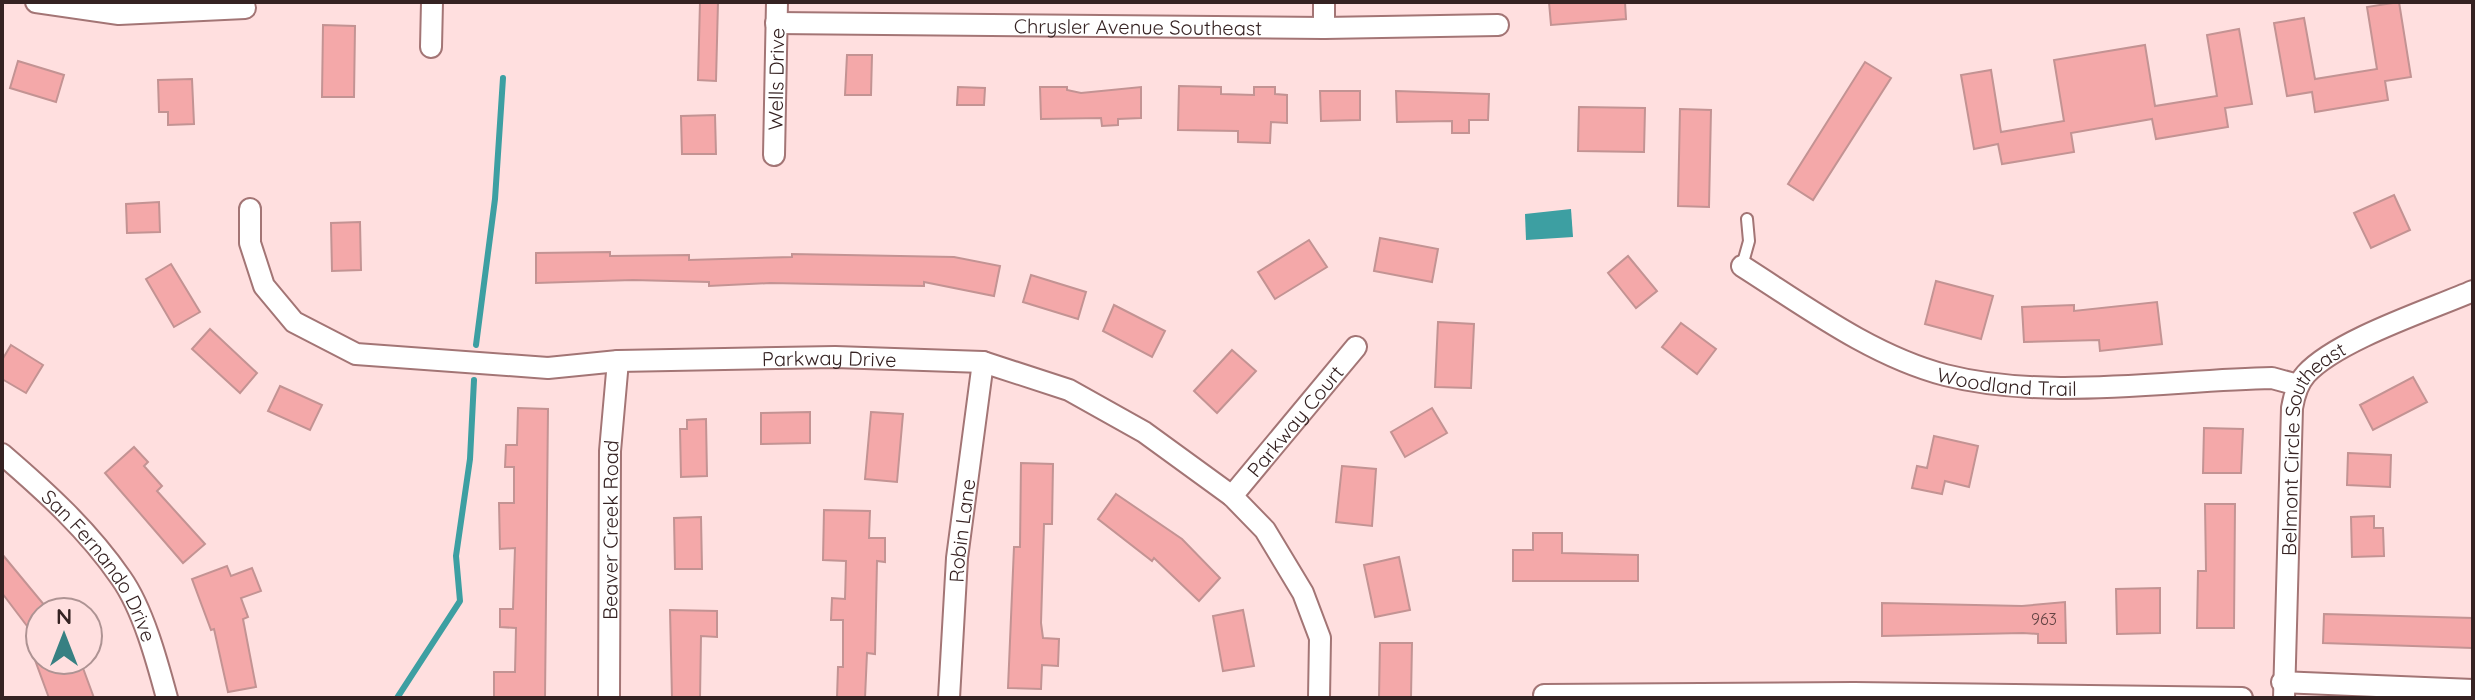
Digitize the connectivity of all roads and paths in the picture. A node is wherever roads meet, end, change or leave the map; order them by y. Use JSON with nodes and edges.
{"nodes":[{"id":1,"x":36,"y":2,"type":"edge"},
{"id":2,"x":432,"y":2,"type":"edge"},
{"id":3,"x":777,"y":2,"type":"edge"},
{"id":4,"x":1324,"y":2,"type":"edge"},
{"id":5,"x":119,"y":8,"type":"edge"},
{"id":6,"x":245,"y":8,"type":"dead end"},
{"id":7,"x":776,"y":23,"type":"junction"},
{"id":8,"x":1498,"y":25,"type":"dead end"},
{"id":9,"x":1324,"y":28,"type":"junction"},
{"id":10,"x":431,"y":47,"type":"dead end"},
{"id":11,"x":774,"y":155,"type":"dead end"},
{"id":12,"x":250,"y":209,"type":"dead end"},
{"id":13,"x":1747,"y":219,"type":"dead end"},
{"id":14,"x":1742,"y":266,"type":"joint"},
{"id":15,"x":2473,"y":291,"type":"edge"},
{"id":16,"x":1356,"y":347,"type":"dead end"},
{"id":17,"x":618,"y":361,"type":"junction"},
{"id":18,"x":983,"y":362,"type":"junction"},
{"id":19,"x":2298,"y":385,"type":"junction"},
{"id":20,"x":2,"y":454,"type":"edge"},
{"id":21,"x":1232,"y":496,"type":"junction"},
{"id":22,"x":2283,"y":690,"type":"edge"},
{"id":23,"x":2473,"y":690,"type":"edge"},
{"id":24,"x":1544,"y":695,"type":"dead end"},
{"id":25,"x":1692,"y":696,"type":"edge"},
{"id":26,"x":167,"y":698,"type":"edge"},
{"id":27,"x":609,"y":698,"type":"edge"},
{"id":28,"x":949,"y":698,"type":"edge"},
{"id":29,"x":1319,"y":698,"type":"edge"},
{"id":30,"x":2242,"y":698,"type":"edge"}],
"edges":[{"from":1,"to":5,"type":"street"},
{"from":2,"to":10,"type":"street"},
{"from":3,"to":7,"type":"street","name":"Wells Drive"},
{"from":4,"to":9,"type":"street"},
{"from":5,"to":6,"type":"street"},
{"from":7,"to":9,"type":"street","name":"Chrysler Avenue Southeast"},
{"from":7,"to":11,"type":"street","name":"Wells Drive"},
{"from":8,"to":9,"type":"street","name":"Chrysler Avenue Southeast"},
{"from":12,"to":17,"type":"street","name":"Parkway Drive"},
{"from":13,"to":14,"type":"lane"},
{"from":14,"to":19,"type":"street","name":"Woodland Trail"},
{"from":15,"to":19,"type":"street","name":"Belmont Circle Southeast"},
{"from":16,"to":21,"type":"street","name":"Parkway Court"},
{"from":17,"to":18,"type":"street","name":"Parkway Drive"},
{"from":17,"to":27,"type":"street","name":"Beaver Creek Road"},
{"from":18,"to":21,"type":"street","name":"Parkway Drive"},
{"from":18,"to":28,"type":"street","name":"Robin Lane"},
{"from":19,"to":22,"type":"street","name":"Belmont Circle Southeast"},
{"from":20,"to":26,"type":"street","name":"San Fernando Drive"},
{"from":21,"to":29,"type":"street","name":"Parkway Drive"},
{"from":22,"to":23,"type":"street"},
{"from":24,"to":25,"type":"street"},
{"from":25,"to":30,"type":"street"}]}
